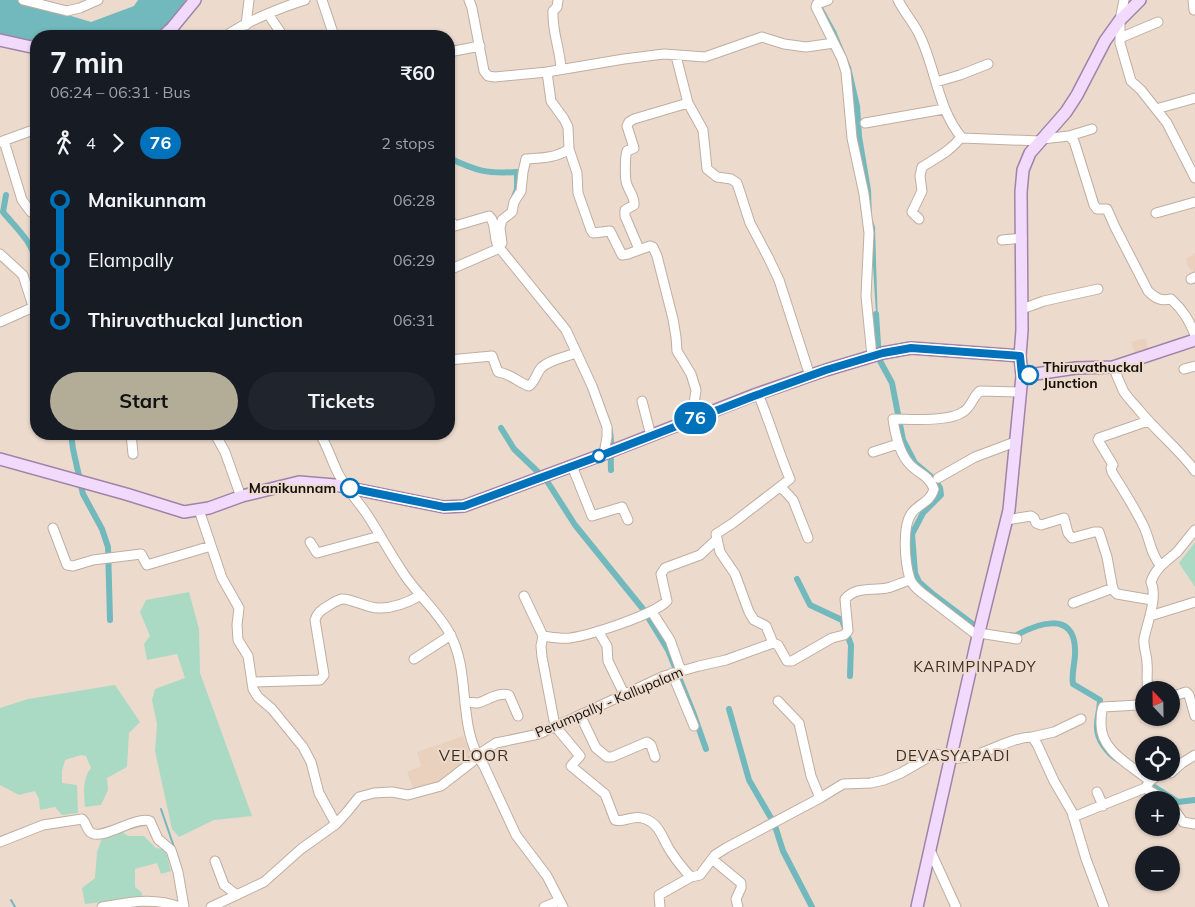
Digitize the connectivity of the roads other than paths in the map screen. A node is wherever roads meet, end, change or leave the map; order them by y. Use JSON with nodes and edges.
{"nodes":[{"id":1,"x":98,"y":0,"type":"edge"},
{"id":2,"x":195,"y":0,"type":"edge"},
{"id":3,"x":250,"y":0,"type":"edge"},
{"id":4,"x":305,"y":0,"type":"edge"},
{"id":5,"x":322,"y":0,"type":"edge"},
{"id":6,"x":469,"y":0,"type":"edge"},
{"id":7,"x":558,"y":0,"type":"edge"},
{"id":8,"x":898,"y":0,"type":"edge"},
{"id":9,"x":1124,"y":0,"type":"edge"},
{"id":10,"x":1140,"y":0,"type":"edge"},
{"id":11,"x":1193,"y":0,"type":"edge"},
{"id":12,"x":27,"y":1,"type":"edge"},
{"id":13,"x":824,"y":1,"type":"edge"},
{"id":14,"x":1194,"y":10,"type":"edge"},
{"id":15,"x":268,"y":14,"type":"junction"},
{"id":16,"x":1120,"y":20,"type":"junction"},
{"id":17,"x":1158,"y":22,"type":"dead end"},
{"id":18,"x":246,"y":25,"type":"junction"},
{"id":19,"x":170,"y":30,"type":"edge"},
{"id":20,"x":237,"y":30,"type":"edge"},
{"id":21,"x":279,"y":30,"type":"edge"},
{"id":22,"x":332,"y":30,"type":"edge"},
{"id":23,"x":1120,"y":38,"type":"junction"},
{"id":24,"x":0,"y":40,"type":"edge"},
{"id":25,"x":834,"y":43,"type":"junction"},
{"id":26,"x":480,"y":46,"type":"junction"},
{"id":27,"x":30,"y":47,"type":"edge"},
{"id":28,"x":455,"y":51,"type":"edge"},
{"id":29,"x":676,"y":56,"type":"junction"},
{"id":30,"x":988,"y":64,"type":"dead end"},
{"id":31,"x":561,"y":69,"type":"junction"},
{"id":32,"x":547,"y":72,"type":"junction"},
{"id":33,"x":936,"y":82,"type":"junction"},
{"id":34,"x":1195,"y":98,"type":"edge"},
{"id":35,"x":688,"y":103,"type":"junction"},
{"id":36,"x":944,"y":109,"type":"junction"},
{"id":37,"x":1156,"y":109,"type":"junction"},
{"id":38,"x":865,"y":123,"type":"dead end"},
{"id":39,"x":1092,"y":129,"type":"dead end"},
{"id":40,"x":30,"y":131,"type":"edge"},
{"id":41,"x":1070,"y":136,"type":"junction"},
{"id":42,"x":961,"y":137,"type":"junction"},
{"id":43,"x":1042,"y":140,"type":"junction"},
{"id":44,"x":2,"y":142,"type":"edge"},
{"id":45,"x":569,"y":149,"type":"junction"},
{"id":46,"x":1195,"y":175,"type":"edge"},
{"id":47,"x":1195,"y":202,"type":"edge"},
{"id":48,"x":30,"y":211,"type":"edge"},
{"id":49,"x":1156,"y":212,"type":"dead end"},
{"id":50,"x":919,"y":219,"type":"dead end"},
{"id":51,"x":455,"y":226,"type":"edge"},
{"id":52,"x":1022,"y":238,"type":"junction"},
{"id":53,"x":1002,"y":240,"type":"dead end"},
{"id":54,"x":500,"y":246,"type":"junction"},
{"id":55,"x":639,"y":249,"type":"junction"},
{"id":56,"x":0,"y":254,"type":"edge"},
{"id":57,"x":455,"y":267,"type":"edge"},
{"id":58,"x":1098,"y":289,"type":"dead end"},
{"id":59,"x":30,"y":293,"type":"edge"},
{"id":60,"x":30,"y":308,"type":"edge"},
{"id":61,"x":1022,"y":309,"type":"junction"},
{"id":62,"x":0,"y":322,"type":"edge"},
{"id":63,"x":1195,"y":335,"type":"edge"},
{"id":64,"x":1195,"y":340,"type":"edge"},
{"id":65,"x":576,"y":353,"type":"junction"},
{"id":66,"x":876,"y":355,"type":"junction"},
{"id":67,"x":1020,"y":356,"type":"junction"},
{"id":68,"x":455,"y":359,"type":"edge"},
{"id":69,"x":1195,"y":366,"type":"edge"},
{"id":70,"x":1113,"y":367,"type":"junction"},
{"id":71,"x":1184,"y":370,"type":"dead end"},
{"id":72,"x":810,"y":376,"type":"junction"},
{"id":73,"x":1022,"y":376,"type":"junction"},
{"id":74,"x":1020,"y":392,"type":"junction"},
{"id":75,"x":758,"y":394,"type":"junction"},
{"id":76,"x":642,"y":401,"type":"dead end"},
{"id":77,"x":694,"y":418,"type":"junction"},
{"id":78,"x":1148,"y":421,"type":"junction"},
{"id":79,"x":651,"y":436,"type":"junction"},
{"id":80,"x":132,"y":440,"type":"edge"},
{"id":81,"x":218,"y":440,"type":"edge"},
{"id":82,"x":323,"y":440,"type":"edge"},
{"id":83,"x":1015,"y":442,"type":"junction"},
{"id":84,"x":898,"y":444,"type":"junction"},
{"id":85,"x":609,"y":452,"type":"junction"},
{"id":86,"x":873,"y":452,"type":"dead end"},
{"id":87,"x":133,"y":454,"type":"dead end"},
{"id":88,"x":0,"y":459,"type":"edge"},
{"id":89,"x":572,"y":466,"type":"junction"},
{"id":90,"x":1195,"y":472,"type":"edge"},
{"id":91,"x":938,"y":478,"type":"dead end"},
{"id":92,"x":781,"y":487,"type":"junction"},
{"id":93,"x":347,"y":488,"type":"junction"},
{"id":94,"x":240,"y":497,"type":"junction"},
{"id":95,"x":200,"y":510,"type":"junction"},
{"id":96,"x":628,"y":520,"type":"dead end"},
{"id":97,"x":1006,"y":520,"type":"junction"},
{"id":98,"x":53,"y":528,"type":"dead end"},
{"id":99,"x":1195,"y":530,"type":"edge"},
{"id":100,"x":380,"y":536,"type":"junction"},
{"id":101,"x":808,"y":538,"type":"dead end"},
{"id":102,"x":716,"y":540,"type":"junction"},
{"id":103,"x":310,"y":542,"type":"dead end"},
{"id":104,"x":211,"y":546,"type":"junction"},
{"id":105,"x":1160,"y":566,"type":"junction"},
{"id":106,"x":910,"y":580,"type":"junction"},
{"id":107,"x":1113,"y":588,"type":"junction"},
{"id":108,"x":421,"y":595,"type":"junction"},
{"id":109,"x":524,"y":596,"type":"dead end"},
{"id":110,"x":1152,"y":600,"type":"junction"},
{"id":111,"x":1195,"y":602,"type":"edge"},
{"id":112,"x":1073,"y":603,"type":"dead end"},
{"id":113,"x":648,"y":613,"type":"junction"},
{"id":114,"x":1150,"y":616,"type":"junction"},
{"id":115,"x":979,"y":630,"type":"junction"},
{"id":116,"x":598,"y":631,"type":"junction"},
{"id":117,"x":451,"y":635,"type":"junction"},
{"id":118,"x":542,"y":636,"type":"junction"},
{"id":119,"x":1017,"y":639,"type":"dead end"},
{"id":120,"x":773,"y":643,"type":"junction"},
{"id":121,"x":414,"y":659,"type":"dead end"},
{"id":122,"x":676,"y":672,"type":"junction"},
{"id":123,"x":1146,"y":681,"type":"edge"},
{"id":124,"x":253,"y":682,"type":"junction"},
{"id":125,"x":1180,"y":694,"type":"edge"},
{"id":126,"x":625,"y":696,"type":"junction"},
{"id":127,"x":778,"y":701,"type":"dead end"},
{"id":128,"x":465,"y":702,"type":"junction"},
{"id":129,"x":1135,"y":705,"type":"edge"},
{"id":130,"x":580,"y":715,"type":"junction"},
{"id":131,"x":518,"y":716,"type":"dead end"},
{"id":132,"x":1195,"y":716,"type":"edge"},
{"id":133,"x":1081,"y":719,"type":"dead end"},
{"id":134,"x":556,"y":726,"type":"junction"},
{"id":135,"x":694,"y":726,"type":"dead end"},
{"id":136,"x":1032,"y":737,"type":"junction"},
{"id":137,"x":1195,"y":755,"type":"edge"},
{"id":138,"x":476,"y":756,"type":"junction"},
{"id":139,"x":952,"y":757,"type":"junction"},
{"id":140,"x":656,"y":758,"type":"dead end"},
{"id":141,"x":1180,"y":765,"type":"edge"},
{"id":142,"x":1152,"y":781,"type":"edge"},
{"id":143,"x":1148,"y":784,"type":"junction"},
{"id":144,"x":1155,"y":791,"type":"edge"},
{"id":145,"x":1096,"y":792,"type":"dead end"},
{"id":146,"x":820,"y":798,"type":"junction"},
{"id":147,"x":1103,"y":806,"type":"junction"},
{"id":148,"x":1073,"y":817,"type":"junction"},
{"id":149,"x":1180,"y":818,"type":"edge"},
{"id":150,"x":336,"y":824,"type":"junction"},
{"id":151,"x":1195,"y":824,"type":"edge"},
{"id":152,"x":0,"y":842,"type":"edge"},
{"id":153,"x":930,"y":850,"type":"junction"},
{"id":154,"x":712,"y":859,"type":"junction"},
{"id":155,"x":215,"y":861,"type":"dead end"},
{"id":156,"x":691,"y":877,"type":"junction"},
{"id":157,"x":238,"y":895,"type":"junction"},
{"id":158,"x":561,"y":904,"type":"edge"},
{"id":159,"x":102,"y":907,"type":"edge"},
{"id":160,"x":182,"y":907,"type":"edge"},
{"id":161,"x":211,"y":907,"type":"edge"},
{"id":162,"x":544,"y":907,"type":"edge"},
{"id":163,"x":660,"y":907,"type":"edge"},
{"id":164,"x":738,"y":907,"type":"edge"},
{"id":165,"x":918,"y":907,"type":"edge"},
{"id":166,"x":956,"y":907,"type":"edge"},
{"id":167,"x":1104,"y":907,"type":"edge"}],
"edges":[{"from":1,"to":12,"type":"street"},
{"from":2,"to":19,"type":"main road"},
{"from":3,"to":18,"type":"street"},
{"from":4,"to":15,"type":"street"},
{"from":5,"to":22,"type":"street"},
{"from":6,"to":26,"type":"street"},
{"from":7,"to":31,"type":"street"},
{"from":8,"to":33,"type":"street"},
{"from":9,"to":16,"type":"street"},
{"from":10,"to":16,"type":"main road"},
{"from":11,"to":14,"type":"street"},
{"from":13,"to":25,"type":"street"},
{"from":15,"to":18,"type":"street"},
{"from":15,"to":21,"type":"street"},
{"from":16,"to":23,"type":"street"},
{"from":16,"to":43,"type":"main road"},
{"from":17,"to":23,"type":"street"},
{"from":18,"to":20,"type":"street"},
{"from":23,"to":37,"type":"street"},
{"from":24,"to":27,"type":"main road"},
{"from":25,"to":29,"type":"street"},
{"from":25,"to":66,"type":"street"},
{"from":26,"to":28,"type":"street"},
{"from":26,"to":32,"type":"street"},
{"from":29,"to":31,"type":"street"},
{"from":29,"to":35,"type":"street"},
{"from":30,"to":33,"type":"street"},
{"from":31,"to":32,"type":"street"},
{"from":32,"to":45,"type":"street"},
{"from":33,"to":36,"type":"street"},
{"from":34,"to":37,"type":"street"},
{"from":35,"to":55,"type":"street"},
{"from":35,"to":72,"type":"street"},
{"from":36,"to":38,"type":"street"},
{"from":36,"to":42,"type":"street"},
{"from":37,"to":46,"type":"street"},
{"from":39,"to":41,"type":"street"},
{"from":40,"to":44,"type":"street"},
{"from":41,"to":43,"type":"street"},
{"from":41,"to":63,"type":"street"},
{"from":42,"to":43,"type":"street"},
{"from":42,"to":50,"type":"street"},
{"from":43,"to":52,"type":"main road"},
{"from":44,"to":48,"type":"street"},
{"from":45,"to":54,"type":"street"},
{"from":45,"to":55,"type":"street"},
{"from":47,"to":49,"type":"street"},
{"from":51,"to":54,"type":"street"},
{"from":52,"to":53,"type":"street"},
{"from":52,"to":61,"type":"main road"},
{"from":54,"to":57,"type":"street"},
{"from":54,"to":65,"type":"street"},
{"from":55,"to":77,"type":"street"},
{"from":56,"to":59,"type":"street"},
{"from":58,"to":61,"type":"street"},
{"from":60,"to":62,"type":"street"},
{"from":61,"to":67,"type":"main road"},
{"from":64,"to":70,"type":"main road"},
{"from":65,"to":68,"type":"street"},
{"from":65,"to":85,"type":"street"},
{"from":66,"to":67,"type":"main road"},
{"from":66,"to":72,"type":"main road"},
{"from":67,"to":73,"type":"main road"},
{"from":69,"to":71,"type":"street"},
{"from":70,"to":73,"type":"main road"},
{"from":70,"to":78,"type":"street"},
{"from":72,"to":75,"type":"main road"},
{"from":73,"to":74,"type":"main road"},
{"from":74,"to":83,"type":"main road"},
{"from":74,"to":84,"type":"street"},
{"from":75,"to":77,"type":"main road"},
{"from":75,"to":92,"type":"street"},
{"from":76,"to":79,"type":"street"},
{"from":77,"to":79,"type":"main road"},
{"from":78,"to":90,"type":"street"},
{"from":78,"to":105,"type":"street"},
{"from":79,"to":85,"type":"main road"},
{"from":80,"to":87,"type":"street"},
{"from":81,"to":94,"type":"street"},
{"from":82,"to":93,"type":"street"},
{"from":83,"to":91,"type":"street"},
{"from":83,"to":97,"type":"main road"},
{"from":84,"to":86,"type":"street"},
{"from":84,"to":106,"type":"street"},
{"from":85,"to":89,"type":"main road"},
{"from":88,"to":95,"type":"main road"},
{"from":89,"to":93,"type":"main road"},
{"from":89,"to":96,"type":"street"},
{"from":92,"to":101,"type":"street"},
{"from":92,"to":102,"type":"street"},
{"from":93,"to":94,"type":"main road"},
{"from":93,"to":100,"type":"street"},
{"from":94,"to":95,"type":"main road"},
{"from":95,"to":104,"type":"street"},
{"from":97,"to":107,"type":"street"},
{"from":97,"to":115,"type":"main road"},
{"from":98,"to":104,"type":"street"},
{"from":99,"to":105,"type":"street"},
{"from":100,"to":103,"type":"street"},
{"from":100,"to":108,"type":"street"},
{"from":102,"to":113,"type":"street"},
{"from":102,"to":120,"type":"street"},
{"from":104,"to":124,"type":"street"},
{"from":105,"to":110,"type":"street"},
{"from":106,"to":115,"type":"street"},
{"from":106,"to":120,"type":"street"},
{"from":107,"to":110,"type":"street"},
{"from":107,"to":112,"type":"street"},
{"from":108,"to":117,"type":"street"},
{"from":108,"to":124,"type":"street"},
{"from":109,"to":118,"type":"street"},
{"from":110,"to":114,"type":"street"},
{"from":111,"to":114,"type":"street"},
{"from":113,"to":116,"type":"street"},
{"from":113,"to":122,"type":"street"},
{"from":114,"to":123,"type":"street"},
{"from":115,"to":119,"type":"street"},
{"from":115,"to":139,"type":"main road"},
{"from":116,"to":118,"type":"street"},
{"from":116,"to":126,"type":"street"},
{"from":117,"to":121,"type":"street"},
{"from":117,"to":128,"type":"street"},
{"from":118,"to":134,"type":"street"},
{"from":120,"to":122,"type":"street","name":"Perumpally - Kallupalam"},
{"from":122,"to":126,"type":"street","name":"Perumpally - Kallupalam"},
{"from":122,"to":135,"type":"street"},
{"from":124,"to":150,"type":"street"},
{"from":125,"to":132,"type":"street"},
{"from":126,"to":130,"type":"street","name":"Perumpally - Kallupalam"},
{"from":127,"to":146,"type":"street"},
{"from":128,"to":131,"type":"street"},
{"from":128,"to":138,"type":"street"},
{"from":129,"to":143,"type":"street"},
{"from":130,"to":134,"type":"street","name":"Perumpally - Kallupalam"},
{"from":130,"to":140,"type":"street"},
{"from":133,"to":136,"type":"street"},
{"from":134,"to":138,"type":"street","name":"Perumpally - Kallupalam"},
{"from":134,"to":156,"type":"street"},
{"from":136,"to":139,"type":"street"},
{"from":136,"to":148,"type":"street"},
{"from":137,"to":141,"type":"street"},
{"from":138,"to":150,"type":"street","name":"Perumpally - Kallupalam"},
{"from":138,"to":158,"type":"street"},
{"from":139,"to":146,"type":"street"},
{"from":139,"to":153,"type":"main road"},
{"from":142,"to":143,"type":"street"},
{"from":143,"to":144,"type":"street"},
{"from":143,"to":147,"type":"street"},
{"from":145,"to":147,"type":"street"},
{"from":146,"to":154,"type":"street"},
{"from":147,"to":148,"type":"street"},
{"from":148,"to":167,"type":"street"},
{"from":149,"to":151,"type":"street"},
{"from":150,"to":157,"type":"street","name":"Perumpally - Kallupalam"},
{"from":152,"to":160,"type":"street"},
{"from":153,"to":165,"type":"main road"},
{"from":153,"to":166,"type":"street"},
{"from":154,"to":156,"type":"street"},
{"from":154,"to":164,"type":"street"},
{"from":155,"to":157,"type":"street"},
{"from":156,"to":163,"type":"street"},
{"from":157,"to":161,"type":"street","name":"Perumpally - Kallupalam"},
{"from":158,"to":162,"type":"street"},
{"from":159,"to":160,"type":"street"}]}
